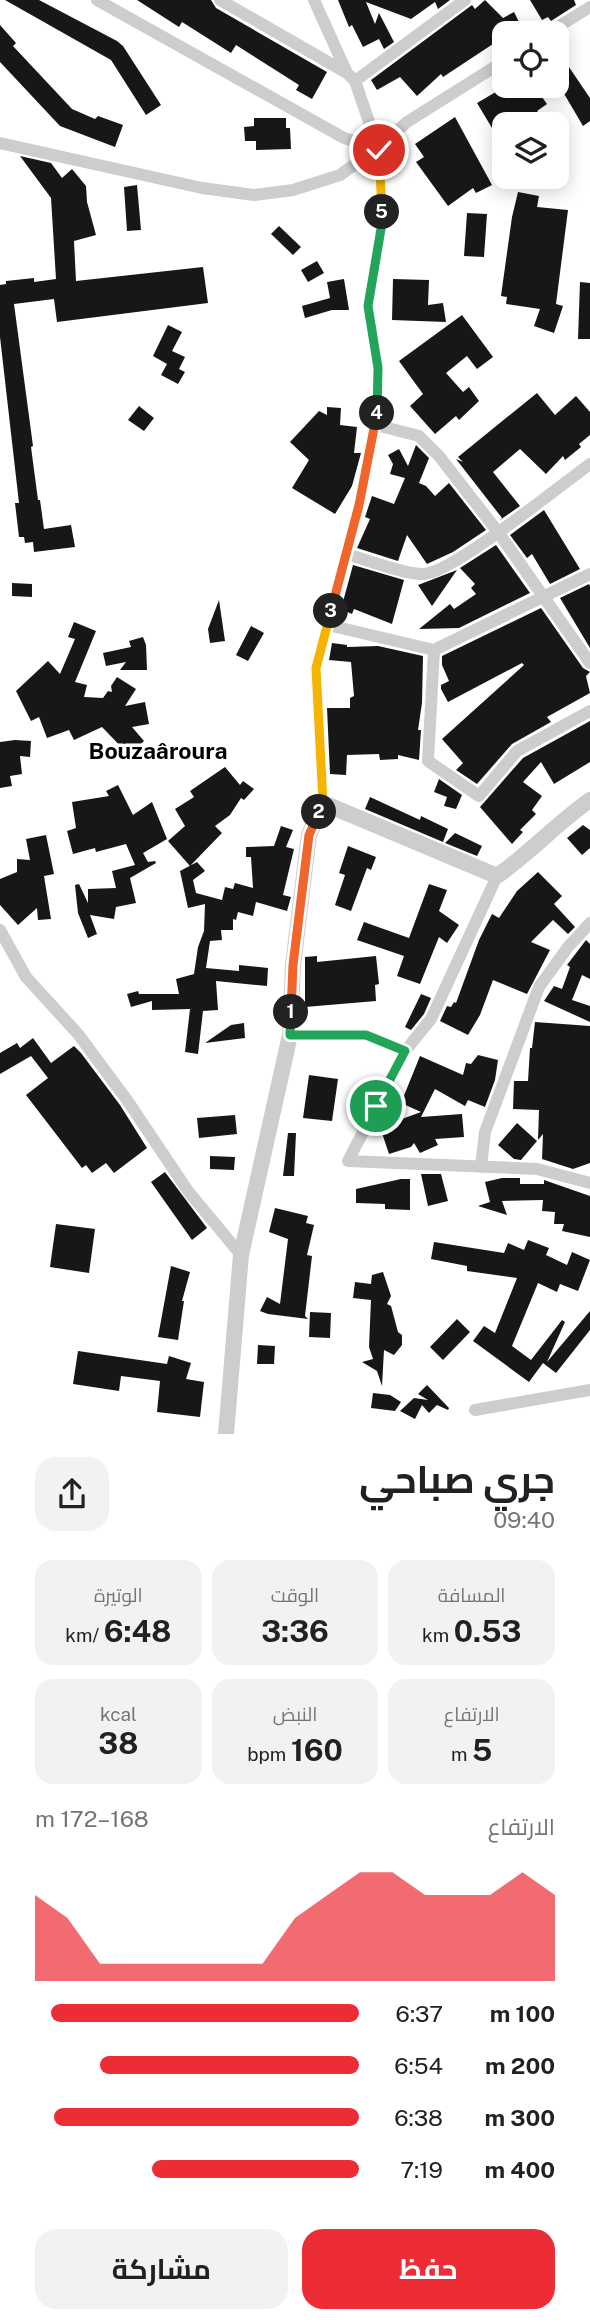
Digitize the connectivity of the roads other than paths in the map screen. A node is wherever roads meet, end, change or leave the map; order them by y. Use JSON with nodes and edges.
{"nodes":[{"id":1,"x":97,"y":0,"type":"edge"},
{"id":2,"x":220,"y":0,"type":"edge"},
{"id":3,"x":314,"y":0,"type":"edge"},
{"id":4,"x":464,"y":0,"type":"edge"},
{"id":5,"x":590,"y":7,"type":"edge"},
{"id":6,"x":567,"y":21,"type":"edge"},
{"id":7,"x":492,"y":69,"type":"edge"},
{"id":8,"x":351,"y":77,"type":"junction"},
{"id":9,"x":0,"y":143,"type":"edge"},
{"id":10,"x":378,"y":148,"type":"junction"},
{"id":11,"x":376,"y":425,"type":"junction"},
{"id":12,"x":590,"y":464,"type":"edge"},
{"id":13,"x":498,"y":532,"type":"junction"},
{"id":14,"x":346,"y":554,"type":"junction"},
{"id":15,"x":590,"y":574,"type":"edge"},
{"id":16,"x":543,"y":597,"type":"junction"},
{"id":17,"x":328,"y":625,"type":"junction"},
{"id":18,"x":434,"y":650,"type":"junction"},
{"id":19,"x":590,"y":663,"type":"edge"},
{"id":20,"x":590,"y":711,"type":"edge"},
{"id":21,"x":590,"y":800,"type":"edge"},
{"id":22,"x":323,"y":803,"type":"junction"},
{"id":23,"x":497,"y":876,"type":"junction"},
{"id":24,"x":590,"y":923,"type":"edge"},
{"id":25,"x":0,"y":930,"type":"edge"},
{"id":26,"x":290,"y":1035,"type":"junction"},
{"id":27,"x":405,"y":1051,"type":"junction"},
{"id":28,"x":481,"y":1167,"type":"junction"},
{"id":29,"x":590,"y":1183,"type":"edge"},
{"id":30,"x":241,"y":1255,"type":"junction"},
{"id":31,"x":590,"y":1390,"type":"edge"},
{"id":32,"x":475,"y":1410,"type":"dead end"},
{"id":33,"x":226,"y":1434,"type":"edge"}],
"edges":[{"from":1,"to":10,"type":"street"},
{"from":2,"to":8,"type":"street"},
{"from":3,"to":8,"type":"street"},
{"from":4,"to":8,"type":"street"},
{"from":5,"to":6,"type":"street"},
{"from":7,"to":10,"type":"street"},
{"from":8,"to":10,"type":"street"},
{"from":9,"to":10,"type":"street"},
{"from":10,"to":11,"type":"street"},
{"from":11,"to":13,"type":"street"},
{"from":11,"to":14,"type":"street"},
{"from":12,"to":13,"type":"street"},
{"from":13,"to":14,"type":"street"},
{"from":13,"to":16,"type":"street"},
{"from":14,"to":17,"type":"street"},
{"from":15,"to":16,"type":"street"},
{"from":16,"to":18,"type":"street"},
{"from":16,"to":19,"type":"street"},
{"from":17,"to":18,"type":"street"},
{"from":17,"to":22,"type":"street"},
{"from":18,"to":20,"type":"street"},
{"from":21,"to":23,"type":"street"},
{"from":22,"to":23,"type":"street"},
{"from":22,"to":26,"type":"street"},
{"from":23,"to":27,"type":"street"},
{"from":24,"to":28,"type":"street"},
{"from":25,"to":30,"type":"street"},
{"from":26,"to":27,"type":"street"},
{"from":26,"to":30,"type":"street"},
{"from":27,"to":28,"type":"street"},
{"from":28,"to":29,"type":"street"},
{"from":30,"to":33,"type":"street"},
{"from":31,"to":32,"type":"street"}]}
